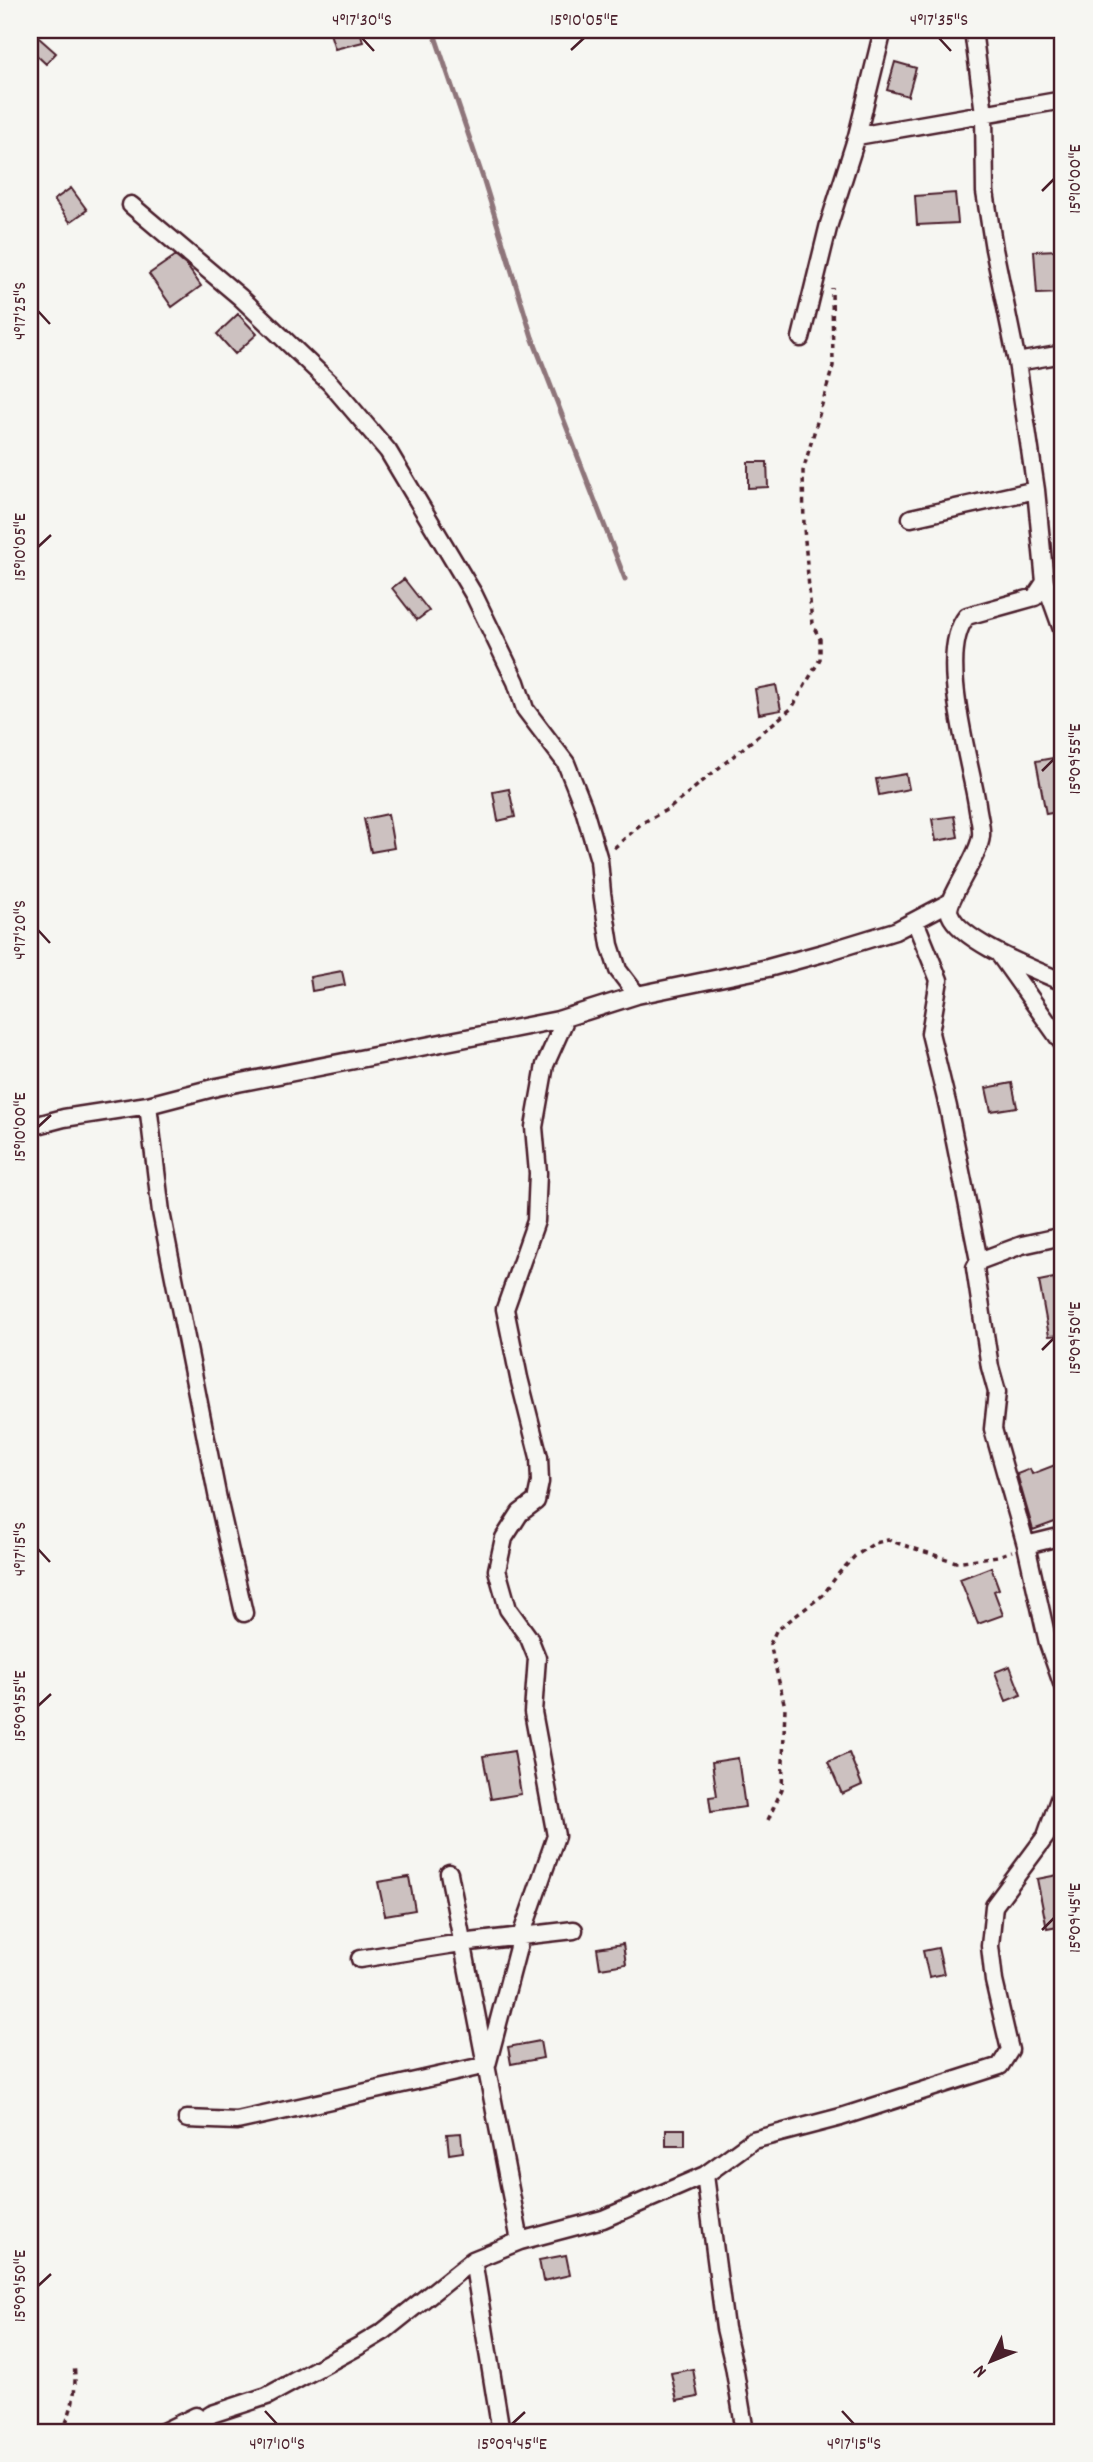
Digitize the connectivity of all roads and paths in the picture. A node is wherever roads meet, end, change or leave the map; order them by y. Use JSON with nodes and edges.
{"nodes":[{"id":1,"x":883,"y":30,"type":"edge"},
{"id":2,"x":974,"y":30,"type":"edge"},
{"id":3,"x":1063,"y":100,"type":"edge"},
{"id":4,"x":984,"y":113,"type":"junction"},
{"id":5,"x":856,"y":136,"type":"junction"},
{"id":6,"x":131,"y":205,"type":"dead end"},
{"id":7,"x":833,"y":281,"type":"dead end"},
{"id":8,"x":801,"y":338,"type":"dead end"},
{"id":9,"x":1063,"y":354,"type":"edge"},
{"id":10,"x":1017,"y":362,"type":"junction"},
{"id":11,"x":1035,"y":490,"type":"junction"},
{"id":12,"x":911,"y":518,"type":"dead end"},
{"id":13,"x":1045,"y":582,"type":"junction"},
{"id":14,"x":1063,"y":632,"type":"edge"},
{"id":15,"x":599,"y":860,"type":"junction"},
{"id":16,"x":950,"y":902,"type":"junction"},
{"id":17,"x":915,"y":921,"type":"junction"},
{"id":18,"x":998,"y":952,"type":"junction"},
{"id":19,"x":1063,"y":982,"type":"edge"},
{"id":20,"x":637,"y":995,"type":"junction"},
{"id":21,"x":566,"y":1017,"type":"junction"},
{"id":22,"x":1063,"y":1044,"type":"edge"},
{"id":23,"x":148,"y":1105,"type":"junction"},
{"id":24,"x":30,"y":1127,"type":"edge"},
{"id":25,"x":1063,"y":1236,"type":"edge"},
{"id":26,"x":979,"y":1261,"type":"junction"},
{"id":27,"x":1063,"y":1536,"type":"edge"},
{"id":28,"x":1026,"y":1545,"type":"junction"},
{"id":29,"x":244,"y":1613,"type":"dead end"},
{"id":30,"x":1063,"y":1686,"type":"edge"},
{"id":31,"x":1063,"y":1788,"type":"edge"},
{"id":32,"x":768,"y":1820,"type":"dead end"},
{"id":33,"x":449,"y":1873,"type":"dead end"},
{"id":34,"x":574,"y":1930,"type":"dead end"},
{"id":35,"x":521,"y":1936,"type":"junction"},
{"id":36,"x":461,"y":1943,"type":"junction"},
{"id":37,"x":360,"y":1959,"type":"dead end"},
{"id":38,"x":487,"y":2065,"type":"junction"},
{"id":39,"x":187,"y":2119,"type":"dead end"},
{"id":40,"x":705,"y":2175,"type":"junction"},
{"id":41,"x":520,"y":2241,"type":"junction"},
{"id":42,"x":473,"y":2260,"type":"junction"},
{"id":43,"x":74,"y":2364,"type":"dead end"},
{"id":44,"x":212,"y":2414,"type":"junction"},
{"id":45,"x":62,"y":2432,"type":"edge"},
{"id":46,"x":163,"y":2432,"type":"edge"},
{"id":47,"x":184,"y":2432,"type":"edge"},
{"id":48,"x":501,"y":2432,"type":"edge"},
{"id":49,"x":745,"y":2432,"type":"edge"}],
"edges":[{"from":1,"to":5,"type":"street"},
{"from":2,"to":4,"type":"street"},
{"from":3,"to":4,"type":"street"},
{"from":4,"to":5,"type":"street"},
{"from":4,"to":10,"type":"street"},
{"from":5,"to":8,"type":"street"},
{"from":6,"to":15,"type":"street"},
{"from":7,"to":15,"type":"path"},
{"from":9,"to":10,"type":"street"},
{"from":10,"to":11,"type":"street"},
{"from":11,"to":12,"type":"street"},
{"from":11,"to":13,"type":"street"},
{"from":13,"to":14,"type":"street"},
{"from":13,"to":16,"type":"street"},
{"from":15,"to":20,"type":"street"},
{"from":16,"to":17,"type":"street"},
{"from":16,"to":18,"type":"street"},
{"from":17,"to":20,"type":"street"},
{"from":17,"to":26,"type":"street"},
{"from":18,"to":19,"type":"street"},
{"from":18,"to":22,"type":"street"},
{"from":20,"to":21,"type":"street"},
{"from":21,"to":23,"type":"street"},
{"from":21,"to":35,"type":"street"},
{"from":23,"to":24,"type":"street"},
{"from":23,"to":29,"type":"street"},
{"from":25,"to":26,"type":"street"},
{"from":26,"to":28,"type":"street"},
{"from":27,"to":28,"type":"street"},
{"from":28,"to":30,"type":"street"},
{"from":28,"to":32,"type":"path"},
{"from":31,"to":40,"type":"street"},
{"from":33,"to":36,"type":"street"},
{"from":34,"to":35,"type":"street"},
{"from":35,"to":36,"type":"street"},
{"from":35,"to":38,"type":"street"},
{"from":36,"to":37,"type":"street"},
{"from":36,"to":38,"type":"street"},
{"from":38,"to":39,"type":"street"},
{"from":38,"to":41,"type":"street"},
{"from":40,"to":41,"type":"street"},
{"from":40,"to":49,"type":"street"},
{"from":41,"to":42,"type":"street"},
{"from":42,"to":44,"type":"street"},
{"from":42,"to":48,"type":"street"},
{"from":43,"to":45,"type":"path"},
{"from":44,"to":46,"type":"street"},
{"from":44,"to":47,"type":"street"}]}
